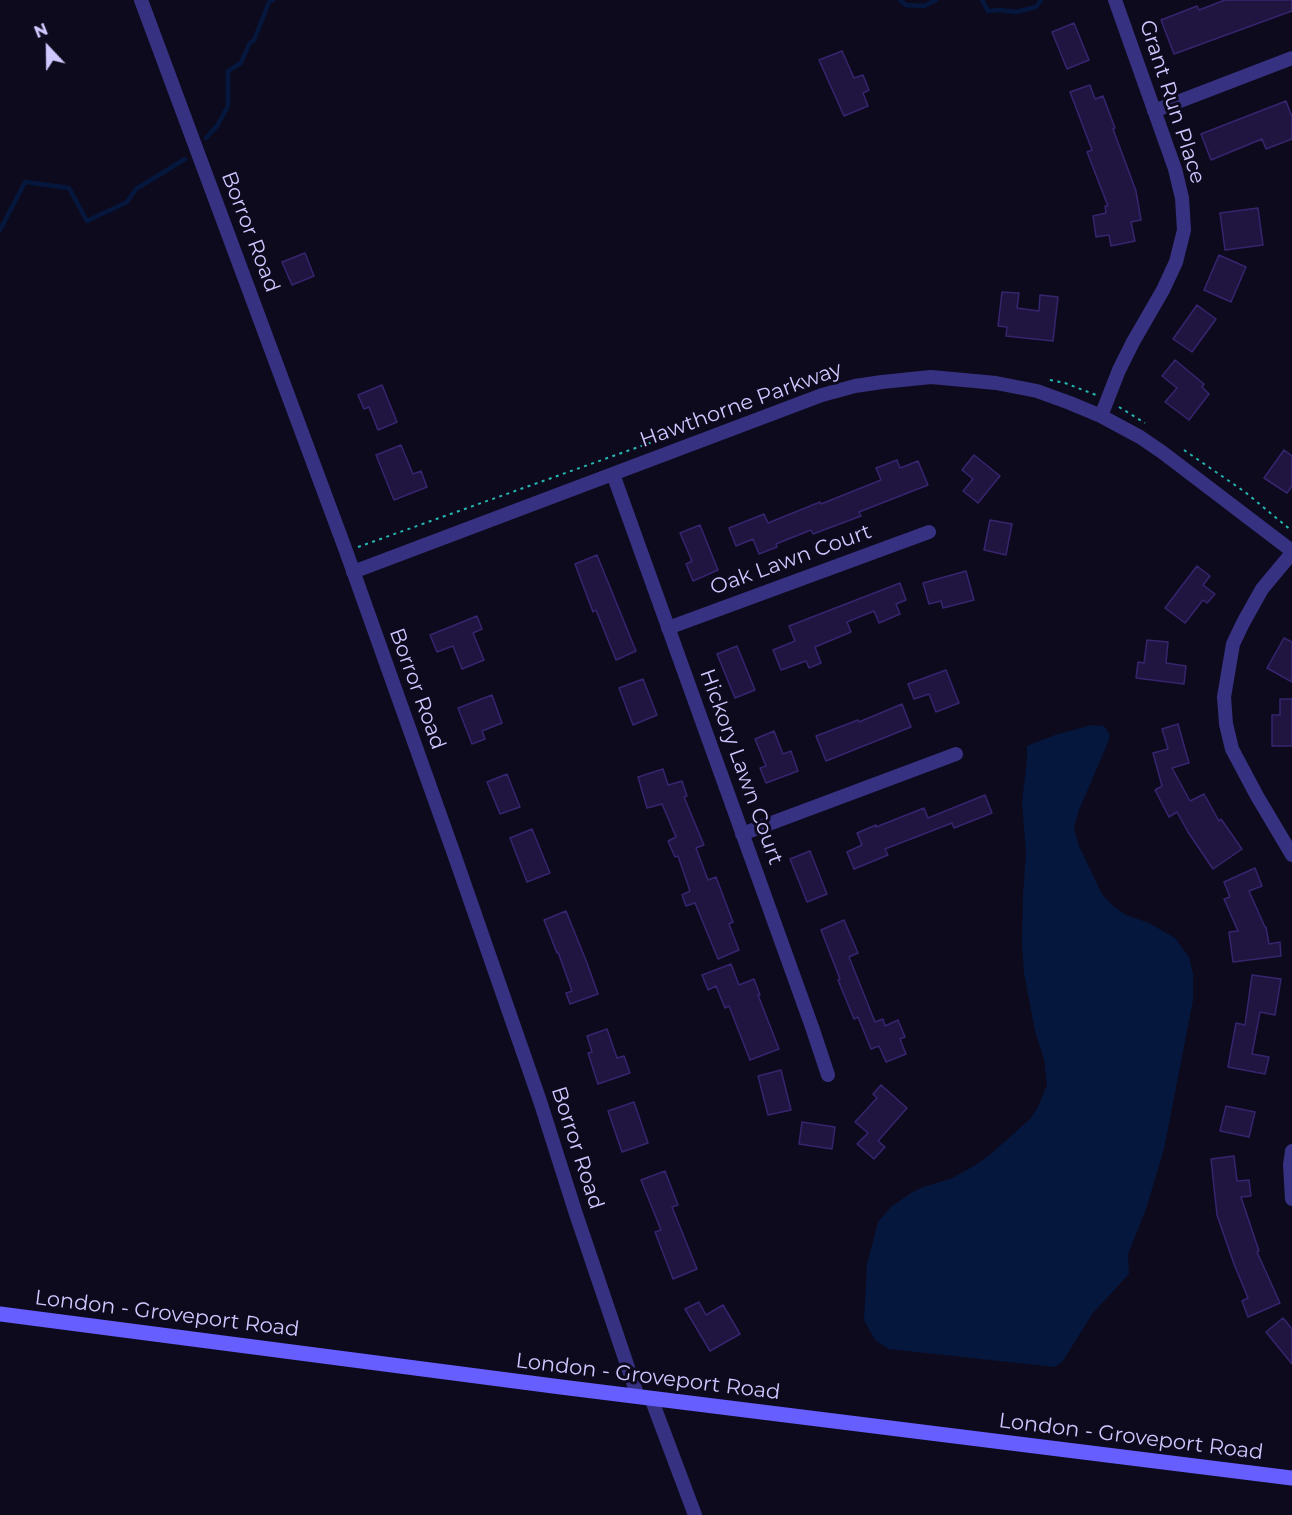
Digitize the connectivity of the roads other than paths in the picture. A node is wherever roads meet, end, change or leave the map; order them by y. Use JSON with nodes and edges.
{"nodes":[{"id":1,"x":141,"y":0,"type":"edge"},
{"id":2,"x":1115,"y":0,"type":"edge"},
{"id":3,"x":1292,"y":58,"type":"edge"},
{"id":4,"x":1155,"y":111,"type":"junction"},
{"id":5,"x":1101,"y":416,"type":"junction"},
{"id":6,"x":613,"y":474,"type":"junction"},
{"id":7,"x":928,"y":532,"type":"dead end"},
{"id":8,"x":1292,"y":552,"type":"edge"},
{"id":9,"x":353,"y":572,"type":"junction"},
{"id":10,"x":668,"y":628,"type":"junction"},
{"id":11,"x":956,"y":754,"type":"dead end"},
{"id":12,"x":742,"y":834,"type":"junction"},
{"id":13,"x":1292,"y":855,"type":"edge"},
{"id":14,"x":828,"y":1075,"type":"dead end"},
{"id":15,"x":1292,"y":1151,"type":"edge"},
{"id":16,"x":1292,"y":1199,"type":"edge"},
{"id":17,"x":0,"y":1314,"type":"edge"},
{"id":18,"x":644,"y":1397,"type":"junction"},
{"id":19,"x":1292,"y":1478,"type":"edge"},
{"id":20,"x":695,"y":1515,"type":"edge"}],
"edges":[{"from":1,"to":9,"type":"street","name":"Borror Road"},
{"from":2,"to":4,"type":"street","name":"Grant Run Place"},
{"from":3,"to":4,"type":"street"},
{"from":4,"to":5,"type":"street","name":"Grant Run Place"},
{"from":5,"to":6,"type":"street","name":"Hawthorne Parkway"},
{"from":5,"to":8,"type":"street","name":"Hawthorne Parkway"},
{"from":6,"to":9,"type":"street","name":"Hawthorne Parkway"},
{"from":6,"to":10,"type":"street","name":"Hickory Lawn Court"},
{"from":7,"to":10,"type":"street","name":"Oak Lawn Court"},
{"from":8,"to":13,"type":"street"},
{"from":9,"to":18,"type":"street","name":"Borror Road"},
{"from":10,"to":12,"type":"street","name":"Hickory Lawn Court"},
{"from":11,"to":12,"type":"street"},
{"from":12,"to":14,"type":"street","name":"Hickory Lawn Court"},
{"from":15,"to":16,"type":"street"},
{"from":17,"to":18,"type":"main road","name":"London - Groveport Road"},
{"from":18,"to":19,"type":"main road","name":"London - Groveport Road"},
{"from":18,"to":20,"type":"street","name":"Borror Road"}]}
